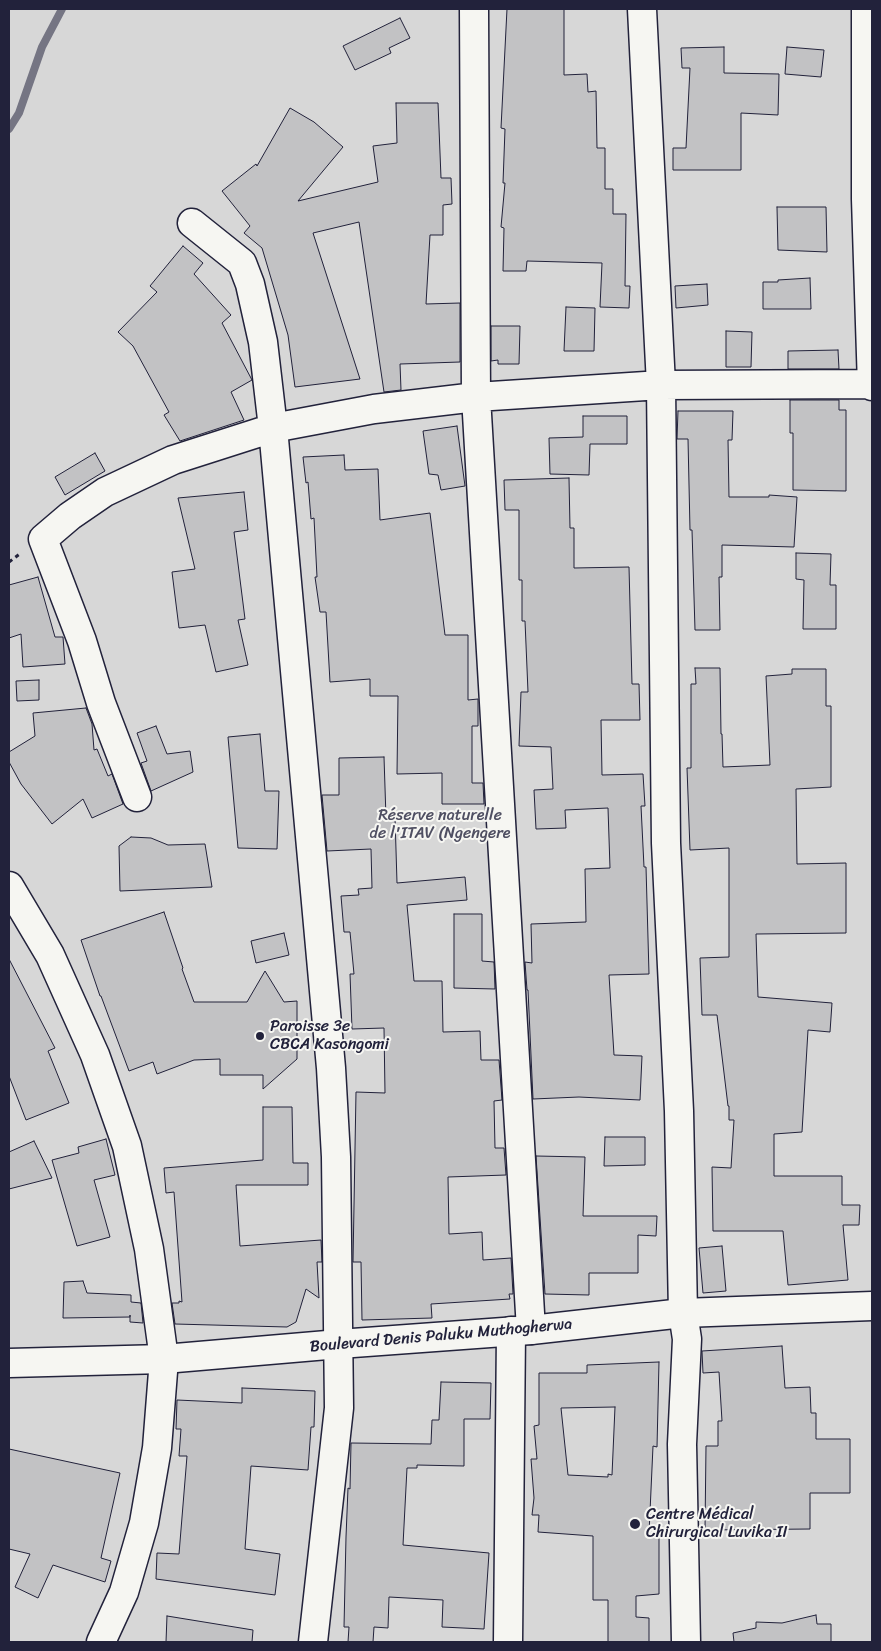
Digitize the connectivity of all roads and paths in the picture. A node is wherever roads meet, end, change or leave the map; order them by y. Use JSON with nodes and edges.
{"nodes":[{"id":1,"x":474,"y":9,"type":"edge"},
{"id":2,"x":642,"y":9,"type":"edge"},
{"id":3,"x":866,"y":9,"type":"edge"},
{"id":4,"x":192,"y":223,"type":"dead end"},
{"id":5,"x":661,"y":385,"type":"junction"},
{"id":6,"x":872,"y":385,"type":"edge"},
{"id":7,"x":476,"y":397,"type":"junction"},
{"id":8,"x":273,"y":428,"type":"junction"},
{"id":9,"x":137,"y":797,"type":"dead end"},
{"id":10,"x":9,"y":886,"type":"edge"},
{"id":11,"x":872,"y":1306,"type":"edge"},
{"id":12,"x":683,"y":1313,"type":"junction"},
{"id":13,"x":521,"y":1331,"type":"junction"},
{"id":14,"x":339,"y":1344,"type":"junction"},
{"id":15,"x":164,"y":1359,"type":"junction"},
{"id":16,"x":9,"y":1363,"type":"edge"},
{"id":17,"x":102,"y":1641,"type":"edge"},
{"id":18,"x":313,"y":1642,"type":"edge"},
{"id":19,"x":508,"y":1642,"type":"edge"},
{"id":20,"x":686,"y":1642,"type":"edge"}],
"edges":[{"from":1,"to":7,"type":"street"},
{"from":2,"to":5,"type":"street"},
{"from":3,"to":6,"type":"street"},
{"from":4,"to":8,"type":"street"},
{"from":5,"to":6,"type":"street"},
{"from":5,"to":7,"type":"street"},
{"from":5,"to":12,"type":"street"},
{"from":7,"to":8,"type":"street"},
{"from":7,"to":13,"type":"street"},
{"from":8,"to":9,"type":"street"},
{"from":8,"to":14,"type":"street"},
{"from":10,"to":15,"type":"street"},
{"from":11,"to":12,"type":"street","name":"Boulevard Denis Paluku Muthogherwa"},
{"from":12,"to":13,"type":"street","name":"Boulevard Denis Paluku Muthogherwa"},
{"from":12,"to":20,"type":"street"},
{"from":13,"to":14,"type":"street","name":"Boulevard Denis Paluku Muthogherwa"},
{"from":13,"to":19,"type":"street"},
{"from":14,"to":15,"type":"street","name":"Boulevard Denis Paluku Muthogherwa"},
{"from":14,"to":18,"type":"street"},
{"from":15,"to":16,"type":"street","name":"Boulevard Denis Paluku Muthogherwa"},
{"from":15,"to":17,"type":"street"}]}
